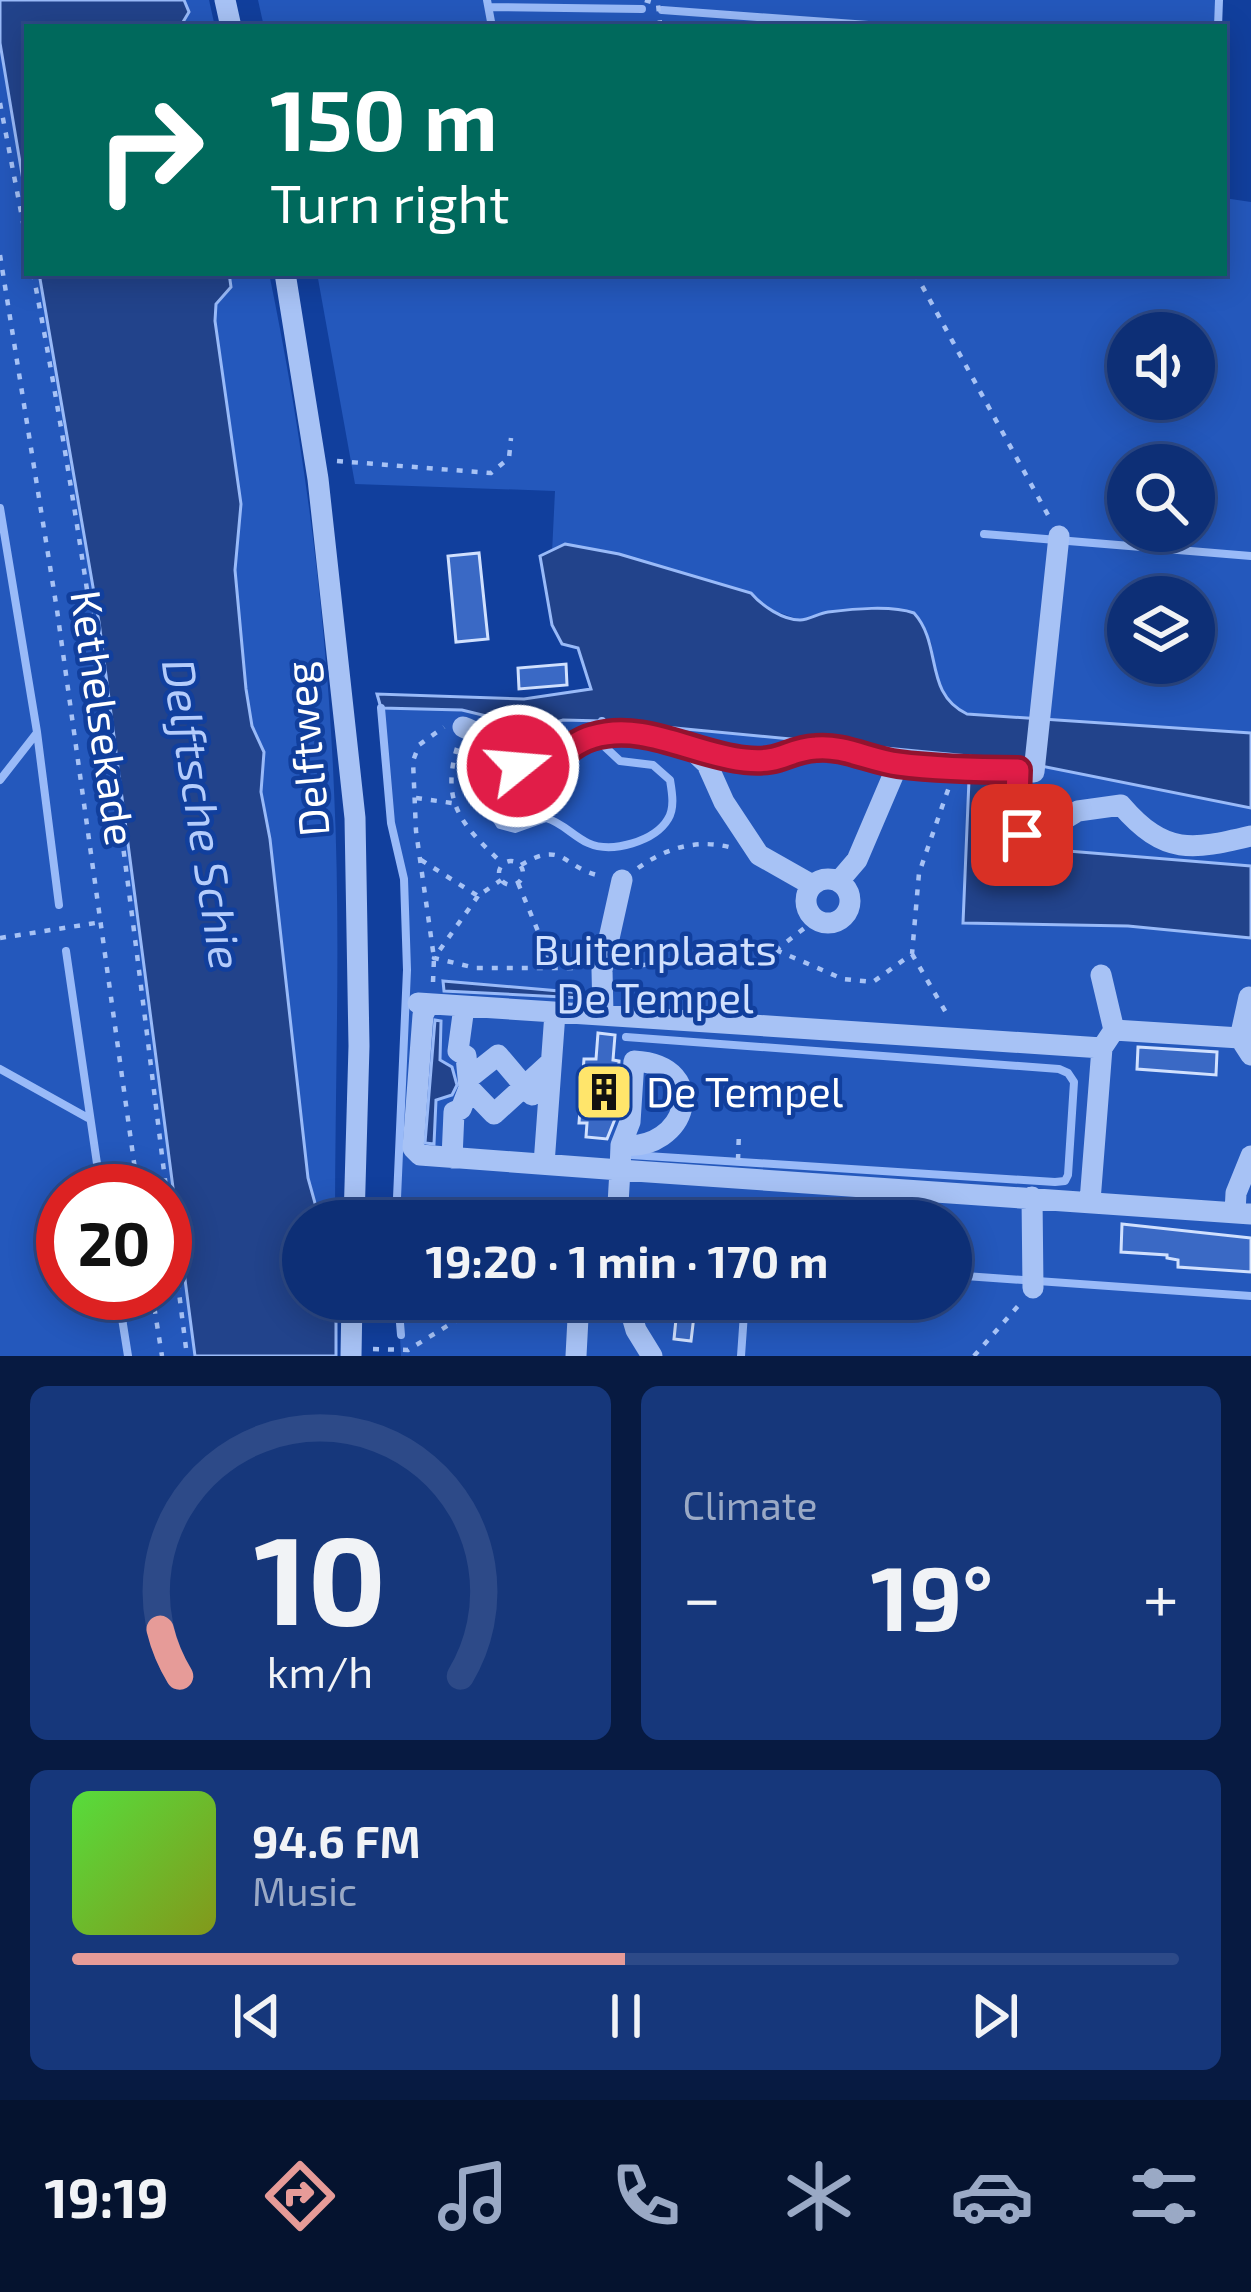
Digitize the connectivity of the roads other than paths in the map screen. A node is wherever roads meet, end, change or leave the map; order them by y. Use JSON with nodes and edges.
{"nodes":[{"id":1,"x":285,"y":276,"type":"edge"},
{"id":2,"x":1059,"y":536,"type":"road end"},
{"id":3,"x":463,"y":727,"type":"road end"},
{"id":4,"x":698,"y":753,"type":"junction"},
{"id":5,"x":898,"y":764,"type":"junction"},
{"id":6,"x":1022,"y":770,"type":"junction"},
{"id":7,"x":1251,"y":836,"type":"edge"},
{"id":8,"x":622,"y":880,"type":"road end"},
{"id":9,"x":838,"y":881,"type":"junction"},
{"id":10,"x":812,"y":884,"type":"junction"},
{"id":11,"x":1101,"y":975,"type":"dead end"},
{"id":12,"x":1249,"y":998,"type":"edge"},
{"id":13,"x":464,"y":1007,"type":"junction"},
{"id":14,"x":555,"y":1013,"type":"junction"},
{"id":15,"x":603,"y":1014,"type":"junction"},
{"id":16,"x":1108,"y":1039,"type":"junction"},
{"id":17,"x":1245,"y":1046,"type":"edge"},
{"id":18,"x":551,"y":1062,"type":"junction"},
{"id":19,"x":469,"y":1083,"type":"junction"},
{"id":20,"x":525,"y":1087,"type":"junction"},
{"id":21,"x":548,"y":1112,"type":"junction"},
{"id":22,"x":621,"y":1145,"type":"dead end"},
{"id":23,"x":1251,"y":1156,"type":"edge"},
{"id":24,"x":452,"y":1158,"type":"junction"},
{"id":25,"x":544,"y":1164,"type":"junction"},
{"id":26,"x":620,"y":1170,"type":"junction"},
{"id":27,"x":1032,"y":1197,"type":"junction"},
{"id":28,"x":355,"y":1200,"type":"edge"},
{"id":29,"x":618,"y":1200,"type":"edge"},
{"id":30,"x":1090,"y":1201,"type":"junction"},
{"id":31,"x":1243,"y":1213,"type":"edge"},
{"id":32,"x":1033,"y":1280,"type":"road end"},
{"id":33,"x":352,"y":1320,"type":"edge"},
{"id":34,"x":578,"y":1320,"type":"edge"},
{"id":35,"x":633,"y":1320,"type":"edge"},
{"id":36,"x":351,"y":1353,"type":"edge"},
{"id":37,"x":576,"y":1356,"type":"edge"},
{"id":38,"x":652,"y":1356,"type":"edge"}],
"edges":[{"from":1,"to":28,"type":"street","name":"Delftweg"},
{"from":2,"to":6,"type":"street"},
{"from":3,"to":4,"type":"street"},
{"from":4,"to":5,"type":"street"},
{"from":4,"to":10,"type":"street"},
{"from":5,"to":6,"type":"street"},
{"from":5,"to":9,"type":"street"},
{"from":6,"to":7,"type":"street"},
{"from":8,"to":15,"type":"street"},
{"from":9,"to":10,"type":"street"},
{"from":9,"to":10,"type":"street"},
{"from":11,"to":16,"type":"street"},
{"from":12,"to":17,"type":"street"},
{"from":13,"to":14,"type":"street"},
{"from":13,"to":19,"type":"street"},
{"from":13,"to":24,"type":"street"},
{"from":14,"to":15,"type":"street"},
{"from":14,"to":18,"type":"street"},
{"from":15,"to":16,"type":"street"},
{"from":16,"to":17,"type":"street"},
{"from":16,"to":30,"type":"street"},
{"from":18,"to":20,"type":"street"},
{"from":18,"to":21,"type":"street"},
{"from":19,"to":20,"type":"street"},
{"from":19,"to":20,"type":"street"},
{"from":19,"to":24,"type":"street"},
{"from":20,"to":21,"type":"street"},
{"from":21,"to":25,"type":"street"},
{"from":22,"to":26,"type":"street"},
{"from":23,"to":31,"type":"street"},
{"from":24,"to":25,"type":"street"},
{"from":25,"to":26,"type":"street"},
{"from":26,"to":27,"type":"street"},
{"from":26,"to":29,"type":"street"},
{"from":27,"to":30,"type":"street"},
{"from":27,"to":32,"type":"street"},
{"from":30,"to":31,"type":"street"},
{"from":33,"to":36,"type":"street"},
{"from":34,"to":37,"type":"street"},
{"from":35,"to":38,"type":"street"}]}
